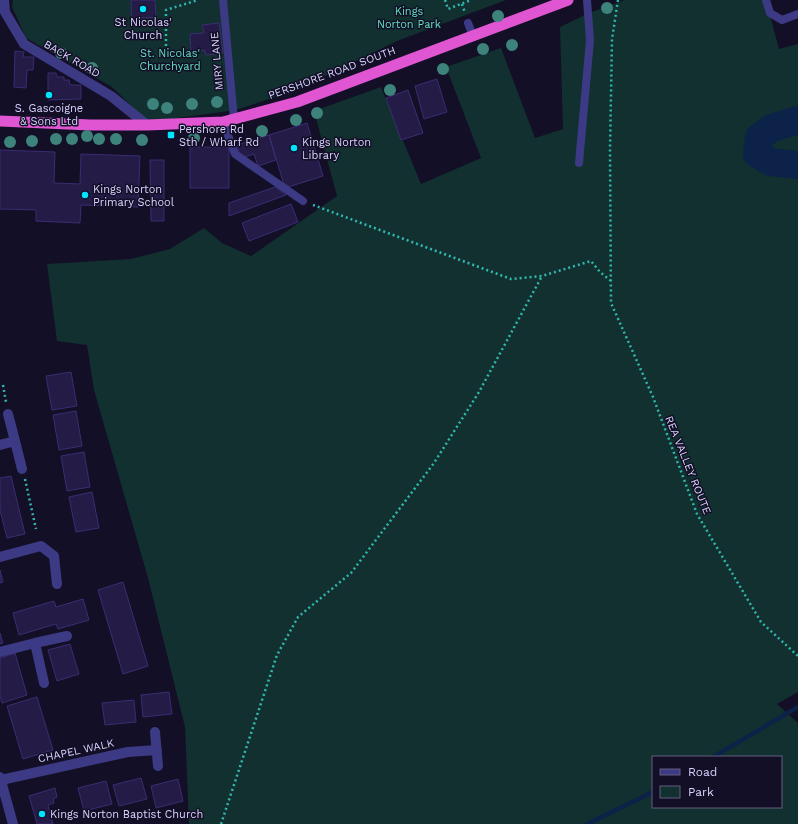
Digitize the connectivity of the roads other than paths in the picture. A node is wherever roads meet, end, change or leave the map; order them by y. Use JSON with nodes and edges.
{"nodes":[{"id":1,"x":4,"y":0,"type":"edge"},
{"id":2,"x":223,"y":0,"type":"edge"},
{"id":3,"x":568,"y":0,"type":"edge"},
{"id":4,"x":587,"y":0,"type":"edge"},
{"id":5,"x":766,"y":0,"type":"edge"},
{"id":6,"x":798,"y":14,"type":"edge"},
{"id":7,"x":468,"y":23,"type":"dead end"},
{"id":8,"x":473,"y":36,"type":"junction"},
{"id":9,"x":228,"y":120,"type":"junction"},
{"id":10,"x":0,"y":121,"type":"edge"},
{"id":11,"x":147,"y":125,"type":"junction"},
{"id":12,"x":579,"y":163,"type":"dead end"},
{"id":13,"x":304,"y":201,"type":"road end"},
{"id":14,"x":8,"y":414,"type":"road end"},
{"id":15,"x":15,"y":441,"type":"junction"},
{"id":16,"x":0,"y":445,"type":"edge"},
{"id":17,"x":22,"y":469,"type":"road end"},
{"id":18,"x":0,"y":557,"type":"edge"},
{"id":19,"x":57,"y":584,"type":"dead end"},
{"id":20,"x":67,"y":636,"type":"dead end"},
{"id":21,"x":35,"y":642,"type":"junction"},
{"id":22,"x":0,"y":652,"type":"edge"},
{"id":23,"x":44,"y":683,"type":"dead end"},
{"id":24,"x":155,"y":732,"type":"dead end"},
{"id":25,"x":157,"y":750,"type":"junction"},
{"id":26,"x":158,"y":766,"type":"dead end"},
{"id":27,"x":0,"y":778,"type":"edge"},
{"id":28,"x":13,"y":824,"type":"edge"}],
"edges":[{"from":1,"to":11,"type":"street","name":"BACK ROAD"},
{"from":2,"to":9,"type":"lane","name":"MIRY LANE"},
{"from":3,"to":8,"type":"highway","name":"PERSHORE ROAD SOUTH"},
{"from":4,"to":12,"type":"lane"},
{"from":5,"to":6,"type":"lane"},
{"from":7,"to":8,"type":"lane"},
{"from":8,"to":9,"type":"highway","name":"PERSHORE ROAD SOUTH"},
{"from":9,"to":11,"type":"highway","name":"PERSHORE ROAD SOUTH"},
{"from":9,"to":13,"type":"lane","name":"MIRY LANE"},
{"from":10,"to":11,"type":"highway","name":"PERSHORE ROAD SOUTH"},
{"from":14,"to":15,"type":"street"},
{"from":15,"to":16,"type":"street"},
{"from":15,"to":17,"type":"street"},
{"from":18,"to":19,"type":"street"},
{"from":20,"to":21,"type":"street"},
{"from":21,"to":22,"type":"street"},
{"from":21,"to":23,"type":"street"},
{"from":24,"to":25,"type":"street"},
{"from":25,"to":26,"type":"street"},
{"from":25,"to":27,"type":"street","name":"CHAPEL WALK"},
{"from":27,"to":28,"type":"street"}]}
